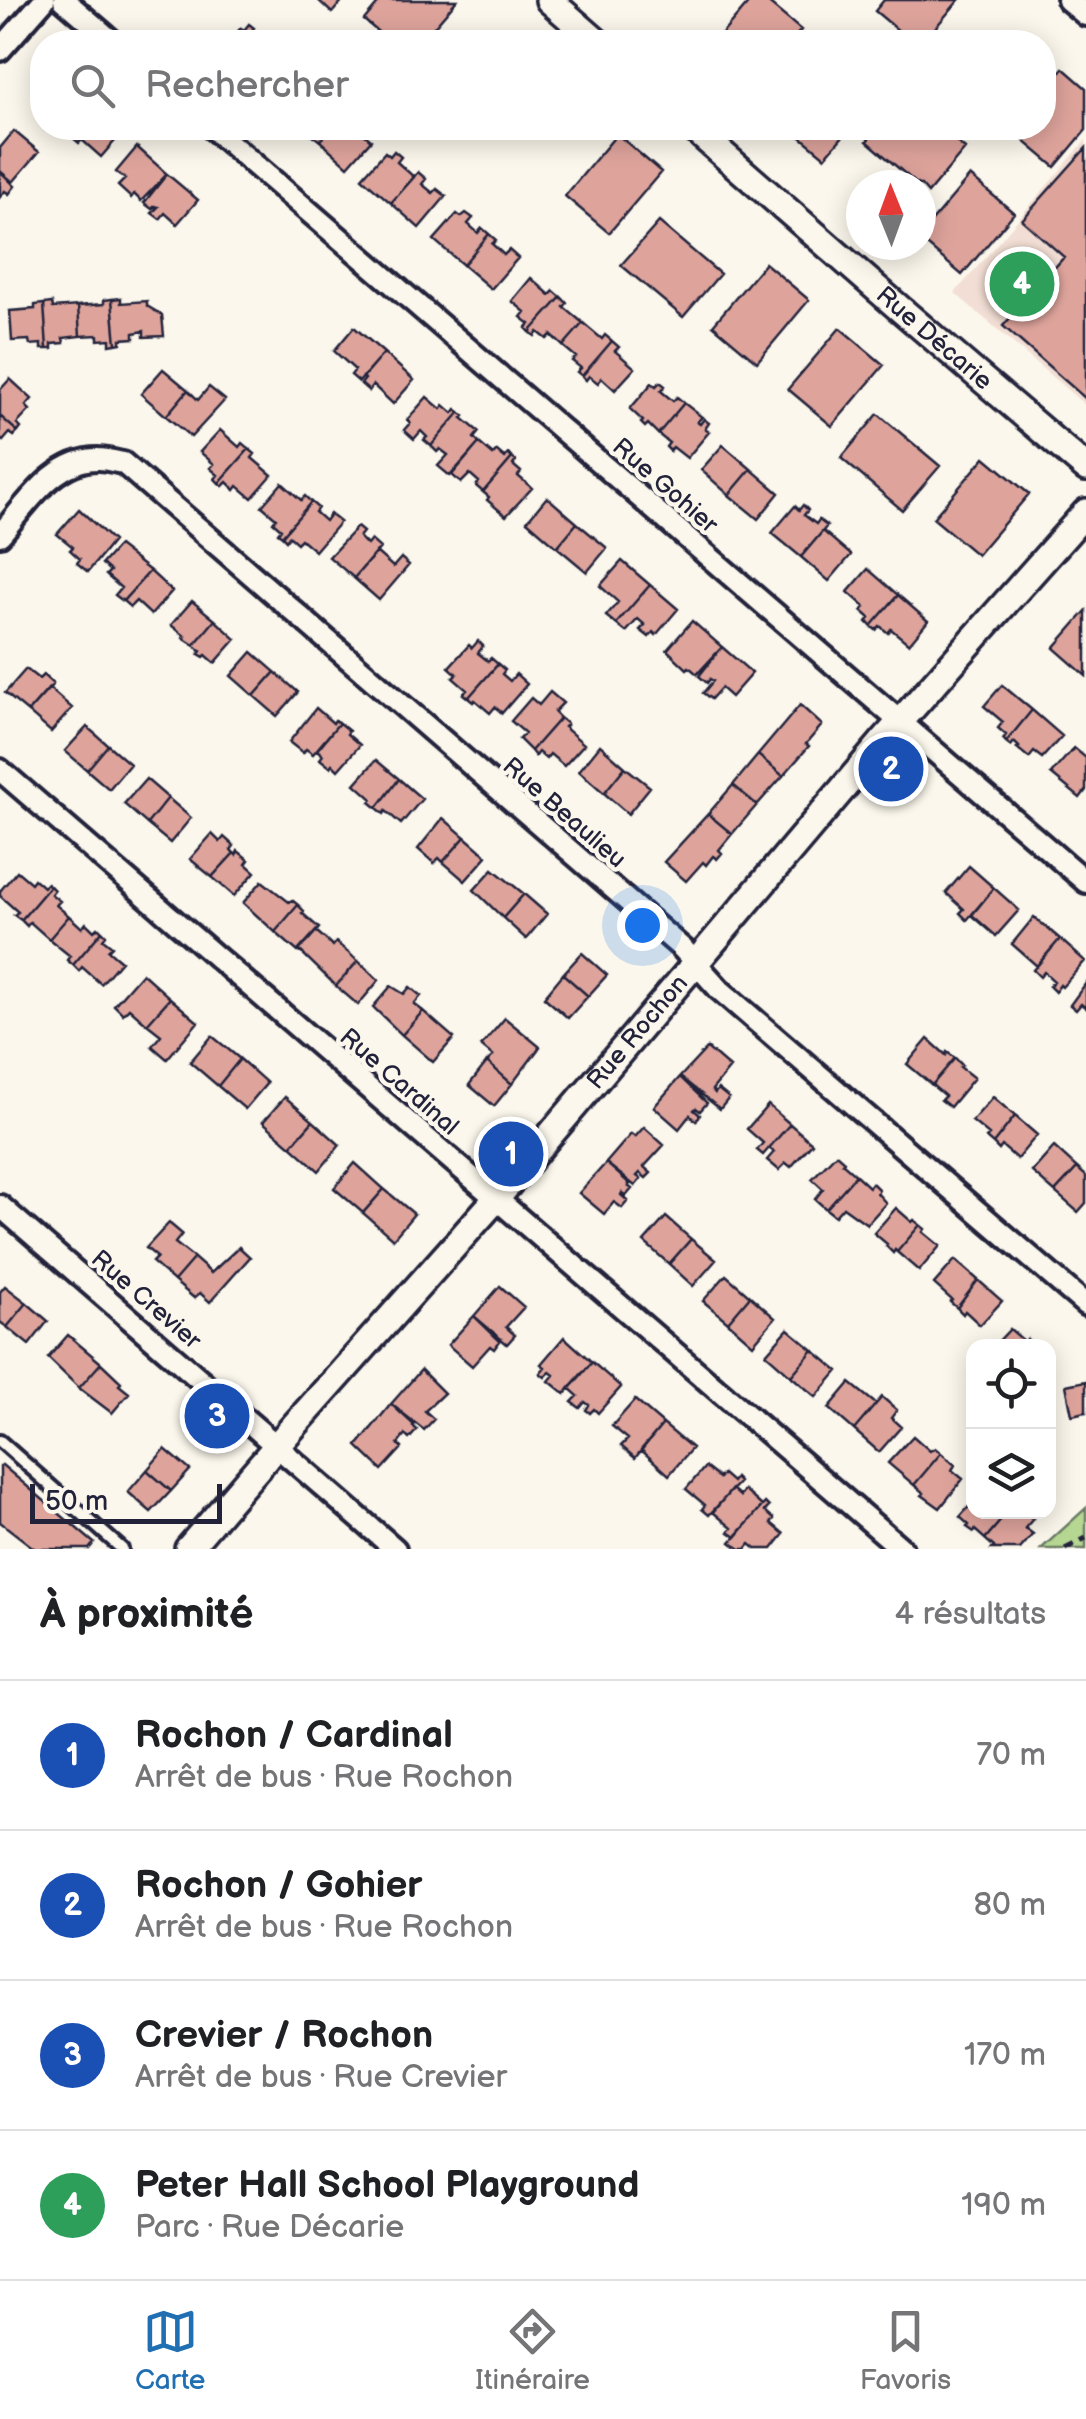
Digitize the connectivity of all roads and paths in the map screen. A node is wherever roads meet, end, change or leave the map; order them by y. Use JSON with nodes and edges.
{"nodes":[{"id":1,"x":44,"y":0,"type":"edge"},
{"id":2,"x":64,"y":0,"type":"edge"},
{"id":3,"x":548,"y":0,"type":"edge"},
{"id":4,"x":1068,"y":0,"type":"edge"},
{"id":5,"x":1086,"y":15,"type":"edge"},
{"id":6,"x":99,"y":30,"type":"edge"},
{"id":7,"x":583,"y":30,"type":"edge"},
{"id":8,"x":0,"y":50,"type":"edge"},
{"id":9,"x":226,"y":140,"type":"edge"},
{"id":10,"x":708,"y":140,"type":"edge"},
{"id":11,"x":1086,"y":468,"type":"edge"},
{"id":12,"x":1086,"y":512,"type":"edge"},
{"id":13,"x":0,"y":535,"type":"edge"},
{"id":14,"x":900,"y":722,"type":"junction"},
{"id":15,"x":0,"y":770,"type":"edge"},
{"id":16,"x":1086,"y":882,"type":"edge"},
{"id":17,"x":696,"y":964,"type":"junction"},
{"id":18,"x":496,"y":1199,"type":"junction"},
{"id":19,"x":0,"y":1206,"type":"edge"},
{"id":20,"x":1086,"y":1305,"type":"edge"},
{"id":21,"x":0,"y":1442,"type":"edge"},
{"id":22,"x":276,"y":1446,"type":"junction"},
{"id":23,"x":1086,"y":1538,"type":"edge"},
{"id":24,"x":122,"y":1549,"type":"edge"},
{"id":25,"x":188,"y":1549,"type":"edge"},
{"id":26,"x":395,"y":1549,"type":"edge"},
{"id":27,"x":902,"y":1549,"type":"edge"},
{"id":28,"x":1065,"y":1549,"type":"edge"}],
"edges":[{"from":1,"to":8,"type":"street"},
{"from":2,"to":6,"type":"street"},
{"from":3,"to":7,"type":"street"},
{"from":4,"to":5,"type":"street"},
{"from":9,"to":14,"type":"street","name":"Rue Gohier"},
{"from":10,"to":11,"type":"street","name":"Rue Décarie"},
{"from":12,"to":14,"type":"street","name":"Rue Rochon"},
{"from":13,"to":17,"type":"street","name":"Rue Beaulieu"},
{"from":14,"to":16,"type":"street","name":"Rue Gohier"},
{"from":14,"to":17,"type":"street","name":"Rue Rochon"},
{"from":15,"to":18,"type":"street","name":"Rue Cardinal"},
{"from":17,"to":18,"type":"street","name":"Rue Rochon"},
{"from":17,"to":20,"type":"street","name":"Rue Beaulieu"},
{"from":18,"to":22,"type":"street","name":"Rue Rochon"},
{"from":18,"to":27,"type":"street","name":"Rue Cardinal"},
{"from":19,"to":22,"type":"street","name":"Rue Crevier"},
{"from":21,"to":24,"type":"lane"},
{"from":22,"to":25,"type":"street","name":"Rue Rochon"},
{"from":22,"to":26,"type":"street","name":"Rue Crevier"},
{"from":23,"to":28,"type":"path"}]}
